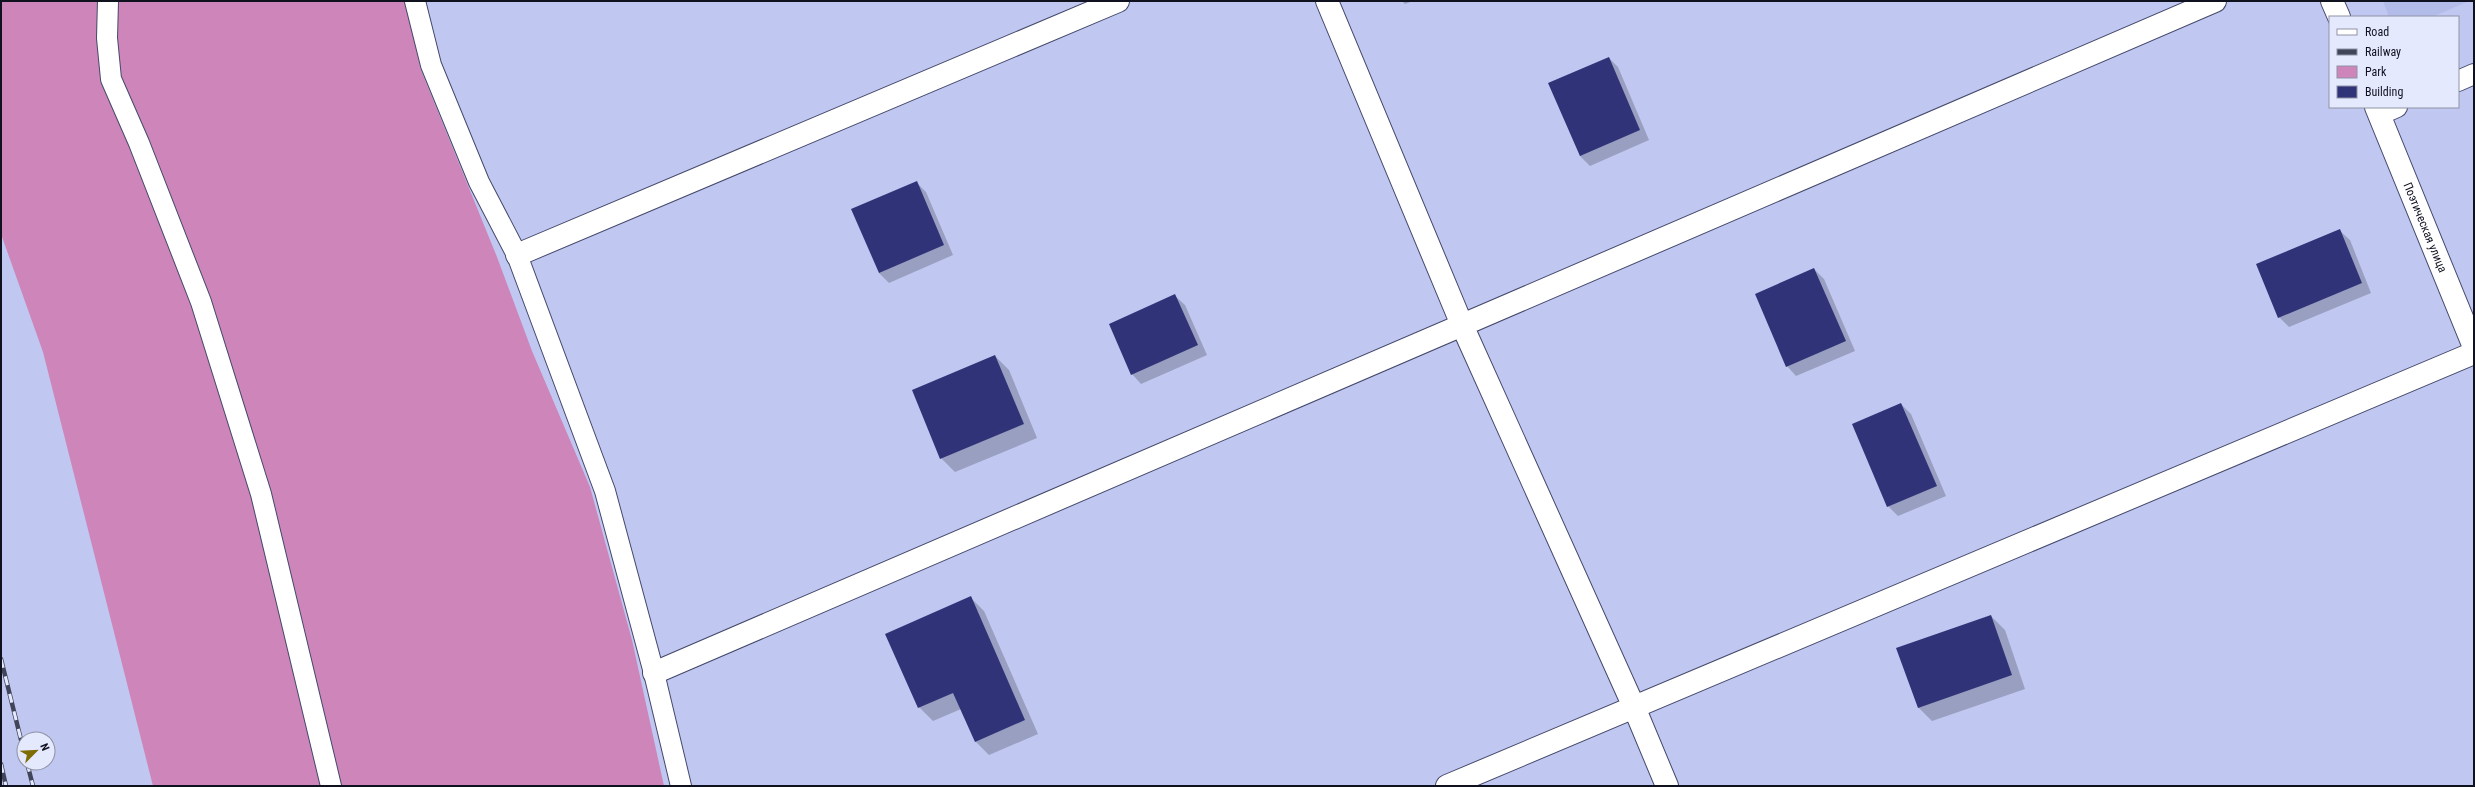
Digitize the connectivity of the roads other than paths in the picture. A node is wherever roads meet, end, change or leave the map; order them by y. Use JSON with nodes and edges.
{"nodes":[{"id":1,"x":108,"y":1,"type":"edge"},
{"id":2,"x":415,"y":1,"type":"edge"},
{"id":3,"x":1118,"y":1,"type":"edge"},
{"id":4,"x":1327,"y":1,"type":"edge"},
{"id":5,"x":2215,"y":1,"type":"edge"},
{"id":6,"x":2332,"y":1,"type":"edge"},
{"id":7,"x":2339,"y":16,"type":"edge"},
{"id":8,"x":2474,"y":74,"type":"edge"},
{"id":9,"x":2459,"y":81,"type":"edge"},
{"id":10,"x":2384,"y":110,"type":"edge"},
{"id":11,"x":517,"y":255,"type":"junction"},
{"id":12,"x":1462,"y":325,"type":"junction"},
{"id":13,"x":2474,"y":347,"type":"edge"},
{"id":14,"x":2474,"y":353,"type":"edge"},
{"id":15,"x":654,"y":673,"type":"junction"},
{"id":16,"x":1634,"y":707,"type":"junction"},
{"id":17,"x":331,"y":786,"type":"edge"},
{"id":18,"x":681,"y":786,"type":"edge"},
{"id":19,"x":1447,"y":786,"type":"edge"},
{"id":20,"x":1667,"y":786,"type":"edge"}],
"edges":[{"from":1,"to":17,"type":"lane"},
{"from":2,"to":11,"type":"lane"},
{"from":3,"to":11,"type":"street"},
{"from":4,"to":12,"type":"street"},
{"from":5,"to":12,"type":"street"},
{"from":6,"to":7,"type":"street"},
{"from":8,"to":9,"type":"lane"},
{"from":10,"to":13,"type":"street","name":"Поэтическая улица"},
{"from":11,"to":15,"type":"lane"},
{"from":12,"to":15,"type":"street"},
{"from":12,"to":16,"type":"street"},
{"from":14,"to":16,"type":"street"},
{"from":15,"to":18,"type":"lane"},
{"from":16,"to":19,"type":"street"},
{"from":16,"to":20,"type":"street"}]}
